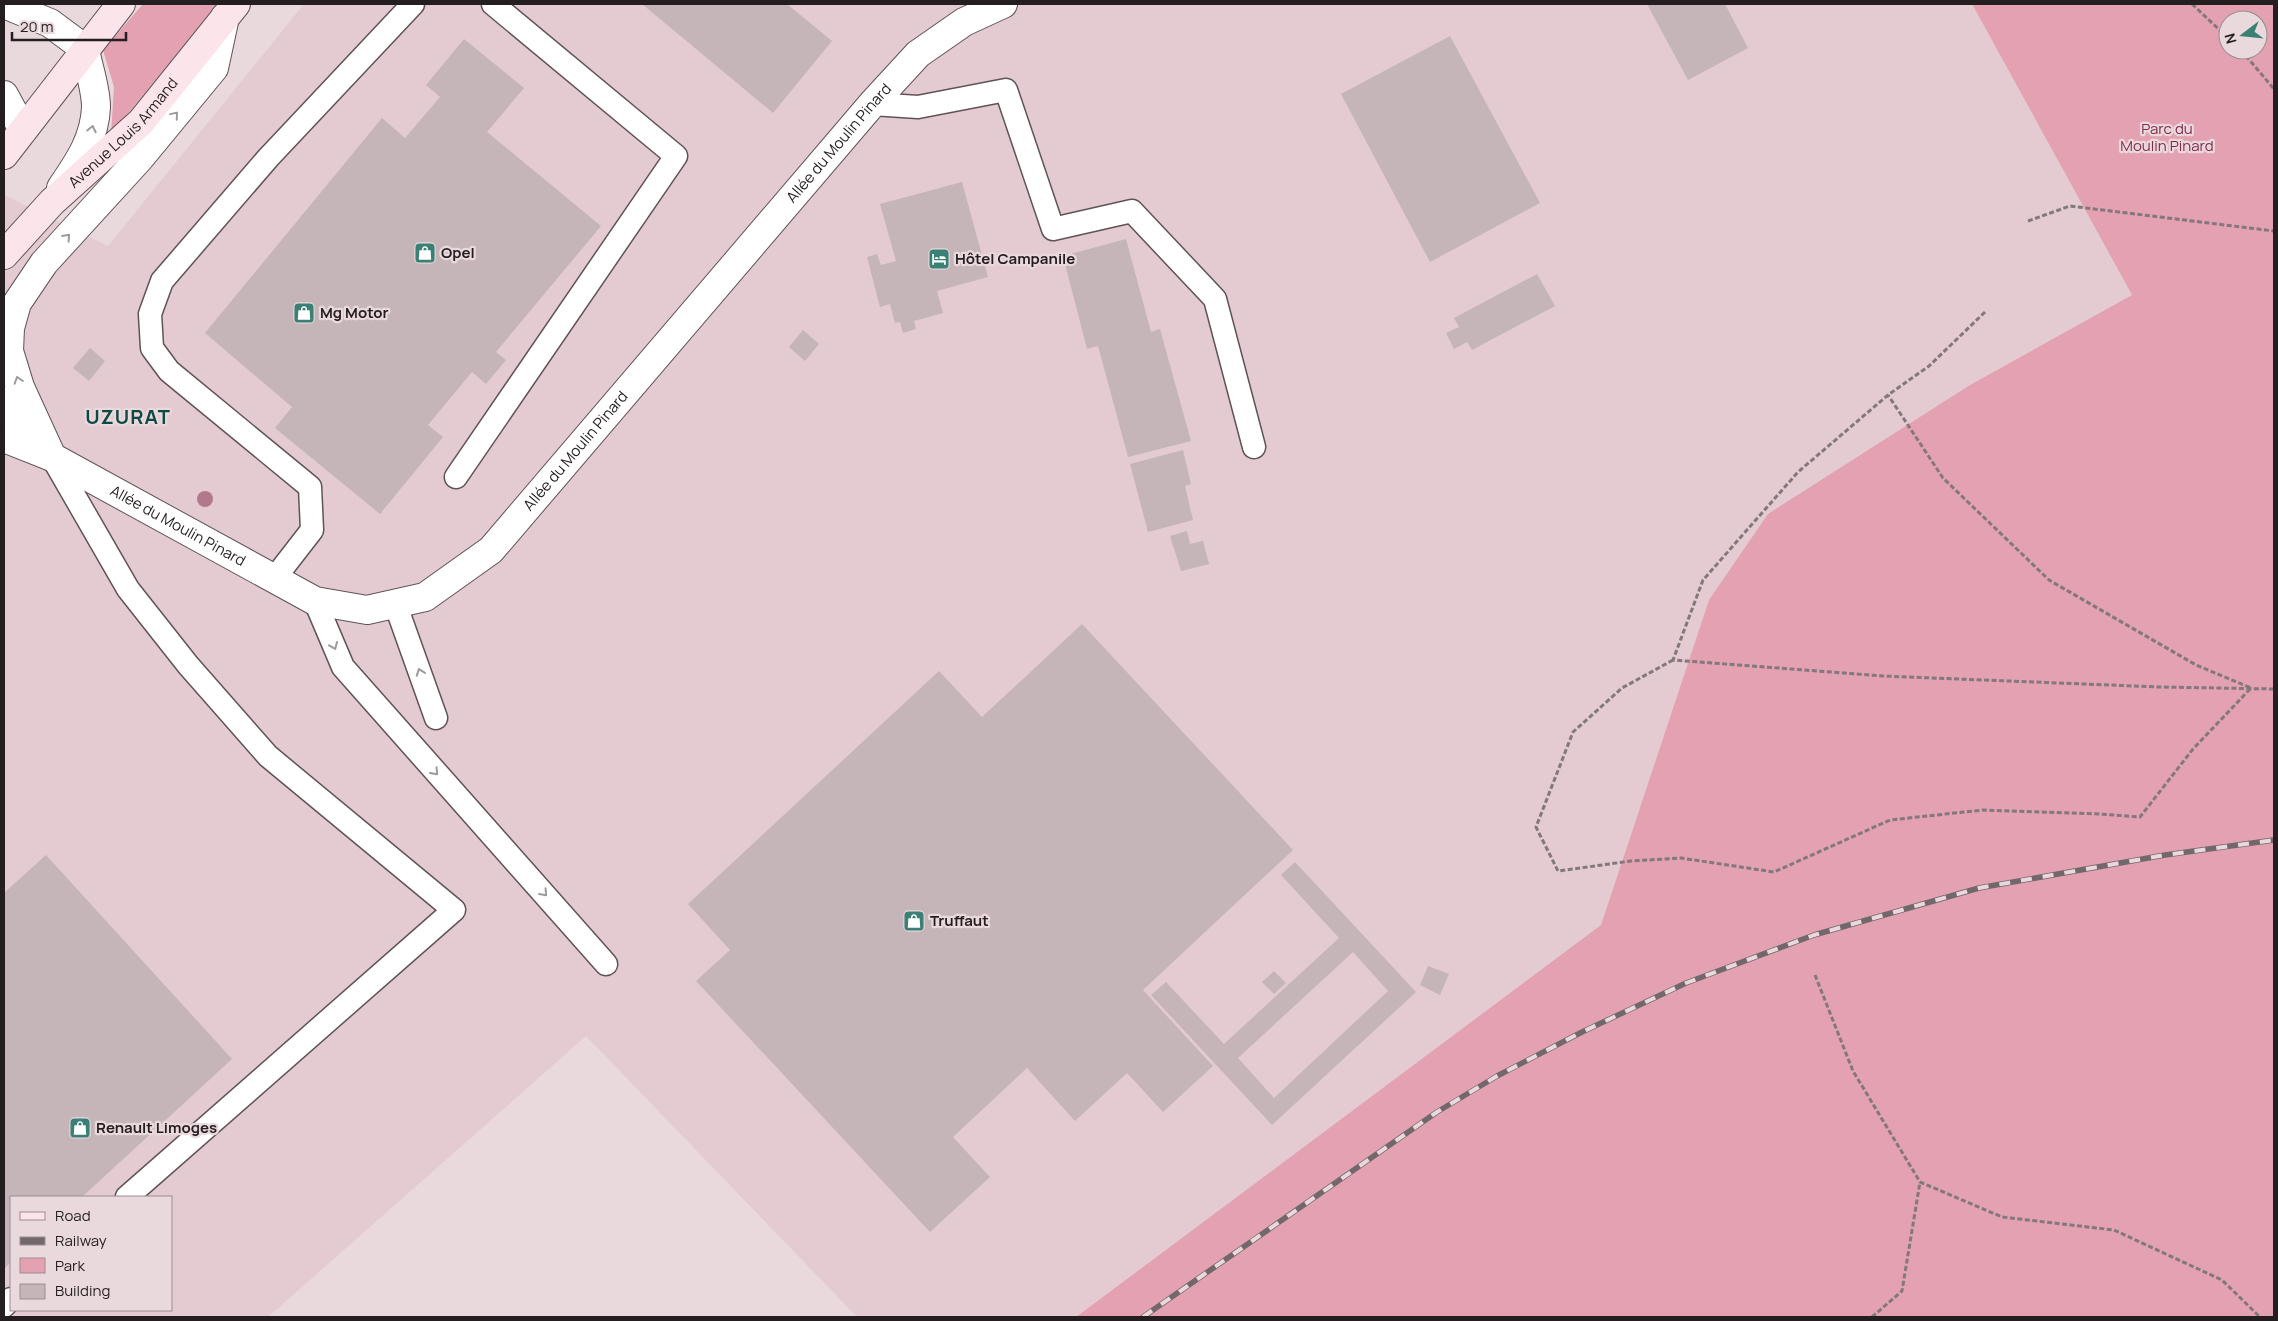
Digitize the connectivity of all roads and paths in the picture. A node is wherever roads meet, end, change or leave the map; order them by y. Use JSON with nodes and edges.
{"nodes":[{"id":1,"x":4,"y":4,"type":"edge"},
{"id":2,"x":122,"y":4,"type":"edge"},
{"id":3,"x":413,"y":4,"type":"edge"},
{"id":4,"x":493,"y":4,"type":"edge"},
{"id":5,"x":1003,"y":4,"type":"edge"},
{"id":6,"x":2192,"y":4,"type":"edge"},
{"id":7,"x":231,"y":10,"type":"edge"},
{"id":8,"x":2218,"y":29,"type":"edge"},
{"id":9,"x":85,"y":49,"type":"junction"},
{"id":10,"x":2249,"y":60,"type":"edge"},
{"id":11,"x":2274,"y":89,"type":"edge"},
{"id":12,"x":4,"y":95,"type":"edge"},
{"id":13,"x":872,"y":104,"type":"junction"},
{"id":14,"x":23,"y":130,"type":"junction"},
{"id":15,"x":4,"y":154,"type":"edge"},
{"id":16,"x":52,"y":202,"type":"junction"},
{"id":17,"x":2028,"y":221,"type":"dead end"},
{"id":18,"x":2274,"y":231,"type":"edge"},
{"id":19,"x":4,"y":255,"type":"edge"},
{"id":20,"x":1985,"y":312,"type":"dead end"},
{"id":21,"x":1888,"y":394,"type":"junction"},
{"id":22,"x":4,"y":401,"type":"edge"},
{"id":23,"x":4,"y":438,"type":"edge"},
{"id":24,"x":1254,"y":447,"type":"dead end"},
{"id":25,"x":52,"y":457,"type":"junction"},
{"id":26,"x":456,"y":477,"type":"dead end"},
{"id":27,"x":274,"y":579,"type":"junction"},
{"id":28,"x":315,"y":601,"type":"junction"},
{"id":29,"x":395,"y":603,"type":"junction"},
{"id":30,"x":1672,"y":660,"type":"junction"},
{"id":31,"x":2252,"y":688,"type":"junction"},
{"id":32,"x":2274,"y":688,"type":"edge"},
{"id":33,"x":436,"y":718,"type":"dead end"},
{"id":34,"x":606,"y":964,"type":"dead end"},
{"id":35,"x":1816,"y":975,"type":"dead end"},
{"id":36,"x":1920,"y":1182,"type":"junction"},
{"id":37,"x":128,"y":1196,"type":"edge"},
{"id":38,"x":1872,"y":1317,"type":"edge"},
{"id":39,"x":2260,"y":1317,"type":"edge"}],
"edges":[{"from":1,"to":9,"type":"street"},
{"from":2,"to":9,"type":"main road"},
{"from":3,"to":27,"type":"lane"},
{"from":4,"to":26,"type":"lane"},
{"from":5,"to":13,"type":"street","name":"Allée du Moulin Pinard"},
{"from":6,"to":8,"type":"path"},
{"from":7,"to":16,"type":"main road","name":"Avenue Louis Armand"},
{"from":25,"to":7,"type":"street","one_way":true},
{"from":9,"to":14,"type":"main road"},
{"from":16,"to":9,"type":"street","one_way":true},
{"from":10,"to":11,"type":"path"},
{"from":12,"to":14,"type":"street"},
{"from":13,"to":24,"type":"lane"},
{"from":13,"to":29,"type":"street","name":"Allée du Moulin Pinard"},
{"from":14,"to":15,"type":"main road"},
{"from":16,"to":19,"type":"main road","name":"Avenue Louis Armand"},
{"from":17,"to":18,"type":"path"},
{"from":20,"to":21,"type":"path"},
{"from":21,"to":30,"type":"path"},
{"from":21,"to":31,"type":"path"},
{"from":22,"to":25,"type":"street","name":"Allée du Moulin Pinard"},
{"from":23,"to":25,"type":"street","name":"Allée du Moulin Pinard"},
{"from":25,"to":27,"type":"street","name":"Allée du Moulin Pinard"},
{"from":25,"to":37,"type":"lane"},
{"from":27,"to":28,"type":"street","name":"Allée du Moulin Pinard"},
{"from":28,"to":29,"type":"street","name":"Allée du Moulin Pinard"},
{"from":28,"to":34,"type":"lane","one_way":true},
{"from":33,"to":29,"type":"lane","one_way":true},
{"from":30,"to":31,"type":"path"},
{"from":30,"to":31,"type":"path"},
{"from":31,"to":32,"type":"path"},
{"from":35,"to":36,"type":"path"},
{"from":36,"to":38,"type":"path"},
{"from":36,"to":39,"type":"path"}]}
